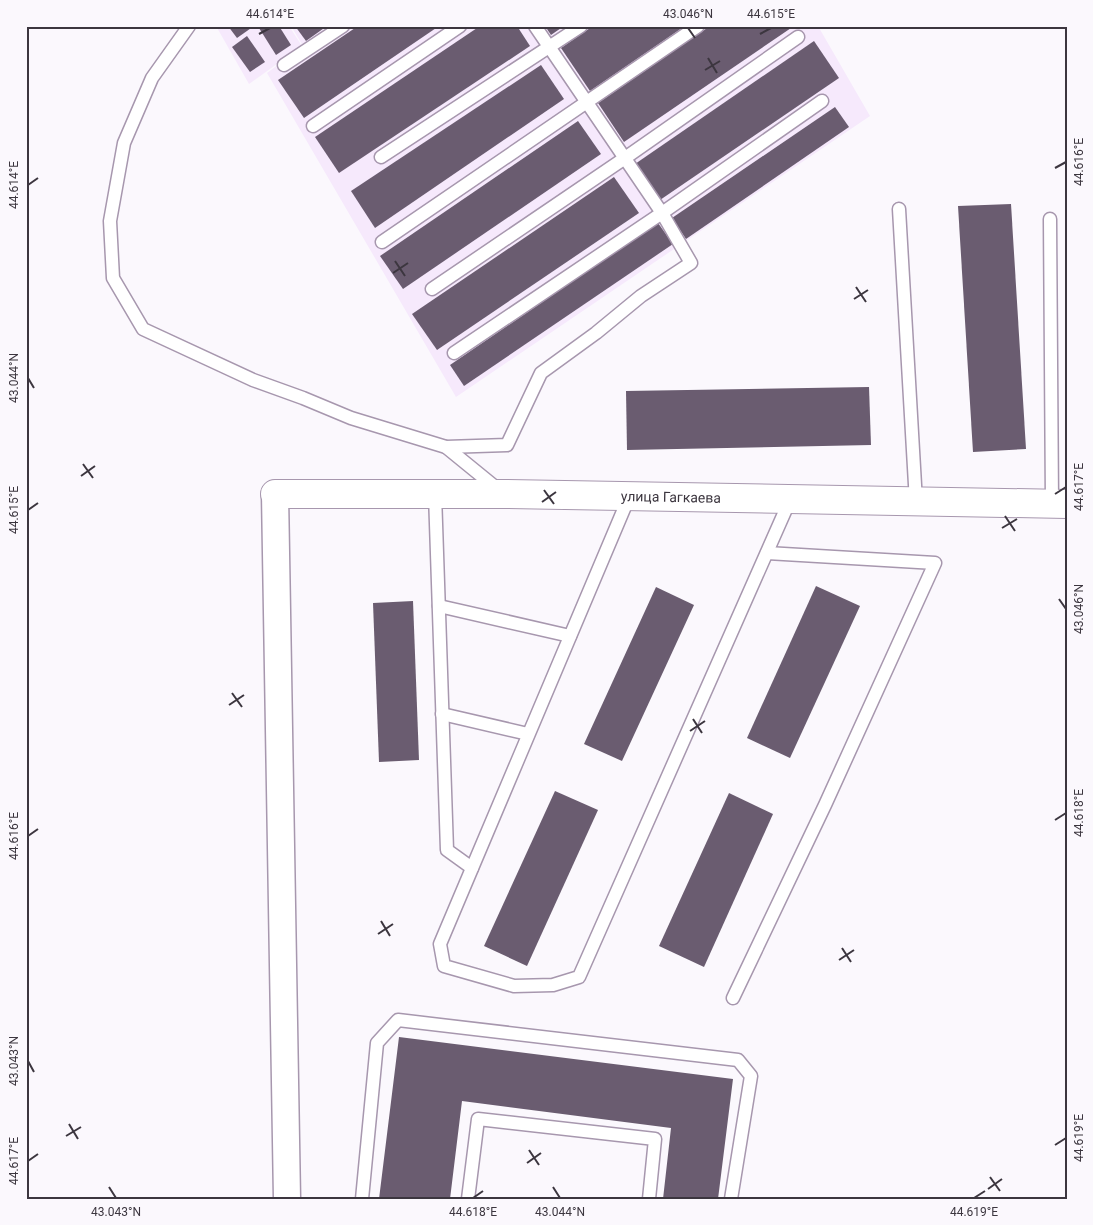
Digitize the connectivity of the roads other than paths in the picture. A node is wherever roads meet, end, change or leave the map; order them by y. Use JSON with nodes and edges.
{"nodes":[{"id":1,"x":189,"y":26,"type":"edge"},
{"id":2,"x":343,"y":26,"type":"edge"},
{"id":3,"x":460,"y":26,"type":"edge"},
{"id":4,"x":536,"y":26,"type":"edge"},
{"id":5,"x":582,"y":26,"type":"edge"},
{"id":6,"x":698,"y":26,"type":"edge"},
{"id":7,"x":798,"y":38,"type":"dead end"},
{"id":8,"x":550,"y":47,"type":"junction"},
{"id":9,"x":284,"y":65,"type":"dead end"},
{"id":10,"x":822,"y":101,"type":"dead end"},
{"id":11,"x":588,"y":103,"type":"junction"},
{"id":12,"x":312,"y":126,"type":"dead end"},
{"id":13,"x":381,"y":157,"type":"dead end"},
{"id":14,"x":625,"y":158,"type":"junction"},
{"id":15,"x":899,"y":209,"type":"dead end"},
{"id":16,"x":662,"y":212,"type":"junction"},
{"id":17,"x":1050,"y":219,"type":"dead end"},
{"id":18,"x":382,"y":242,"type":"dead end"},
{"id":19,"x":432,"y":289,"type":"dead end"},
{"id":20,"x":454,"y":353,"type":"dead end"},
{"id":21,"x":446,"y":446,"type":"junction"},
{"id":22,"x":275,"y":494,"type":"joint"},
{"id":23,"x":435,"y":494,"type":"junction"},
{"id":24,"x":504,"y":494,"type":"junction"},
{"id":25,"x":629,"y":497,"type":"junction"},
{"id":26,"x":790,"y":500,"type":"junction"},
{"id":27,"x":916,"y":502,"type":"junction"},
{"id":28,"x":1059,"y":504,"type":"edge"},
{"id":29,"x":767,"y":553,"type":"junction"},
{"id":30,"x":439,"y":606,"type":"junction"},
{"id":31,"x":570,"y":636,"type":"junction"},
{"id":32,"x":442,"y":714,"type":"junction"},
{"id":33,"x":528,"y":734,"type":"junction"},
{"id":34,"x":472,"y":868,"type":"junction"},
{"id":35,"x":733,"y":998,"type":"dead end"},
{"id":36,"x":291,"y":1198,"type":"edge"},
{"id":37,"x":362,"y":1199,"type":"edge"},
{"id":38,"x":468,"y":1199,"type":"edge"},
{"id":39,"x":649,"y":1199,"type":"edge"},
{"id":40,"x":731,"y":1199,"type":"edge"}],
"edges":[{"from":1,"to":21,"type":"lane"},
{"from":2,"to":9,"type":"lane"},
{"from":3,"to":12,"type":"lane"},
{"from":4,"to":8,"type":"lane"},
{"from":5,"to":8,"type":"lane"},
{"from":6,"to":11,"type":"lane"},
{"from":7,"to":14,"type":"lane"},
{"from":8,"to":11,"type":"lane"},
{"from":8,"to":13,"type":"lane"},
{"from":10,"to":16,"type":"lane"},
{"from":11,"to":14,"type":"lane"},
{"from":11,"to":18,"type":"lane"},
{"from":14,"to":16,"type":"lane"},
{"from":14,"to":19,"type":"lane"},
{"from":15,"to":27,"type":"lane"},
{"from":16,"to":20,"type":"lane"},
{"from":16,"to":21,"type":"lane"},
{"from":17,"to":28,"type":"lane"},
{"from":21,"to":24,"type":"lane"},
{"from":22,"to":23,"type":"street","name":"улица Гагкаева"},
{"from":22,"to":36,"type":"street"},
{"from":23,"to":24,"type":"street","name":"улица Гагкаева"},
{"from":23,"to":30,"type":"lane"},
{"from":24,"to":25,"type":"street","name":"улица Гагкаева"},
{"from":25,"to":26,"type":"street","name":"улица Гагкаева"},
{"from":25,"to":31,"type":"lane"},
{"from":26,"to":27,"type":"street","name":"улица Гагкаева"},
{"from":26,"to":29,"type":"lane"},
{"from":27,"to":28,"type":"street","name":"улица Гагкаева"},
{"from":29,"to":34,"type":"lane"},
{"from":29,"to":35,"type":"lane"},
{"from":30,"to":31,"type":"lane"},
{"from":30,"to":32,"type":"lane"},
{"from":31,"to":33,"type":"lane"},
{"from":32,"to":33,"type":"lane"},
{"from":32,"to":34,"type":"lane"},
{"from":33,"to":34,"type":"lane"},
{"from":37,"to":40,"type":"lane"},
{"from":38,"to":39,"type":"lane"}]}
